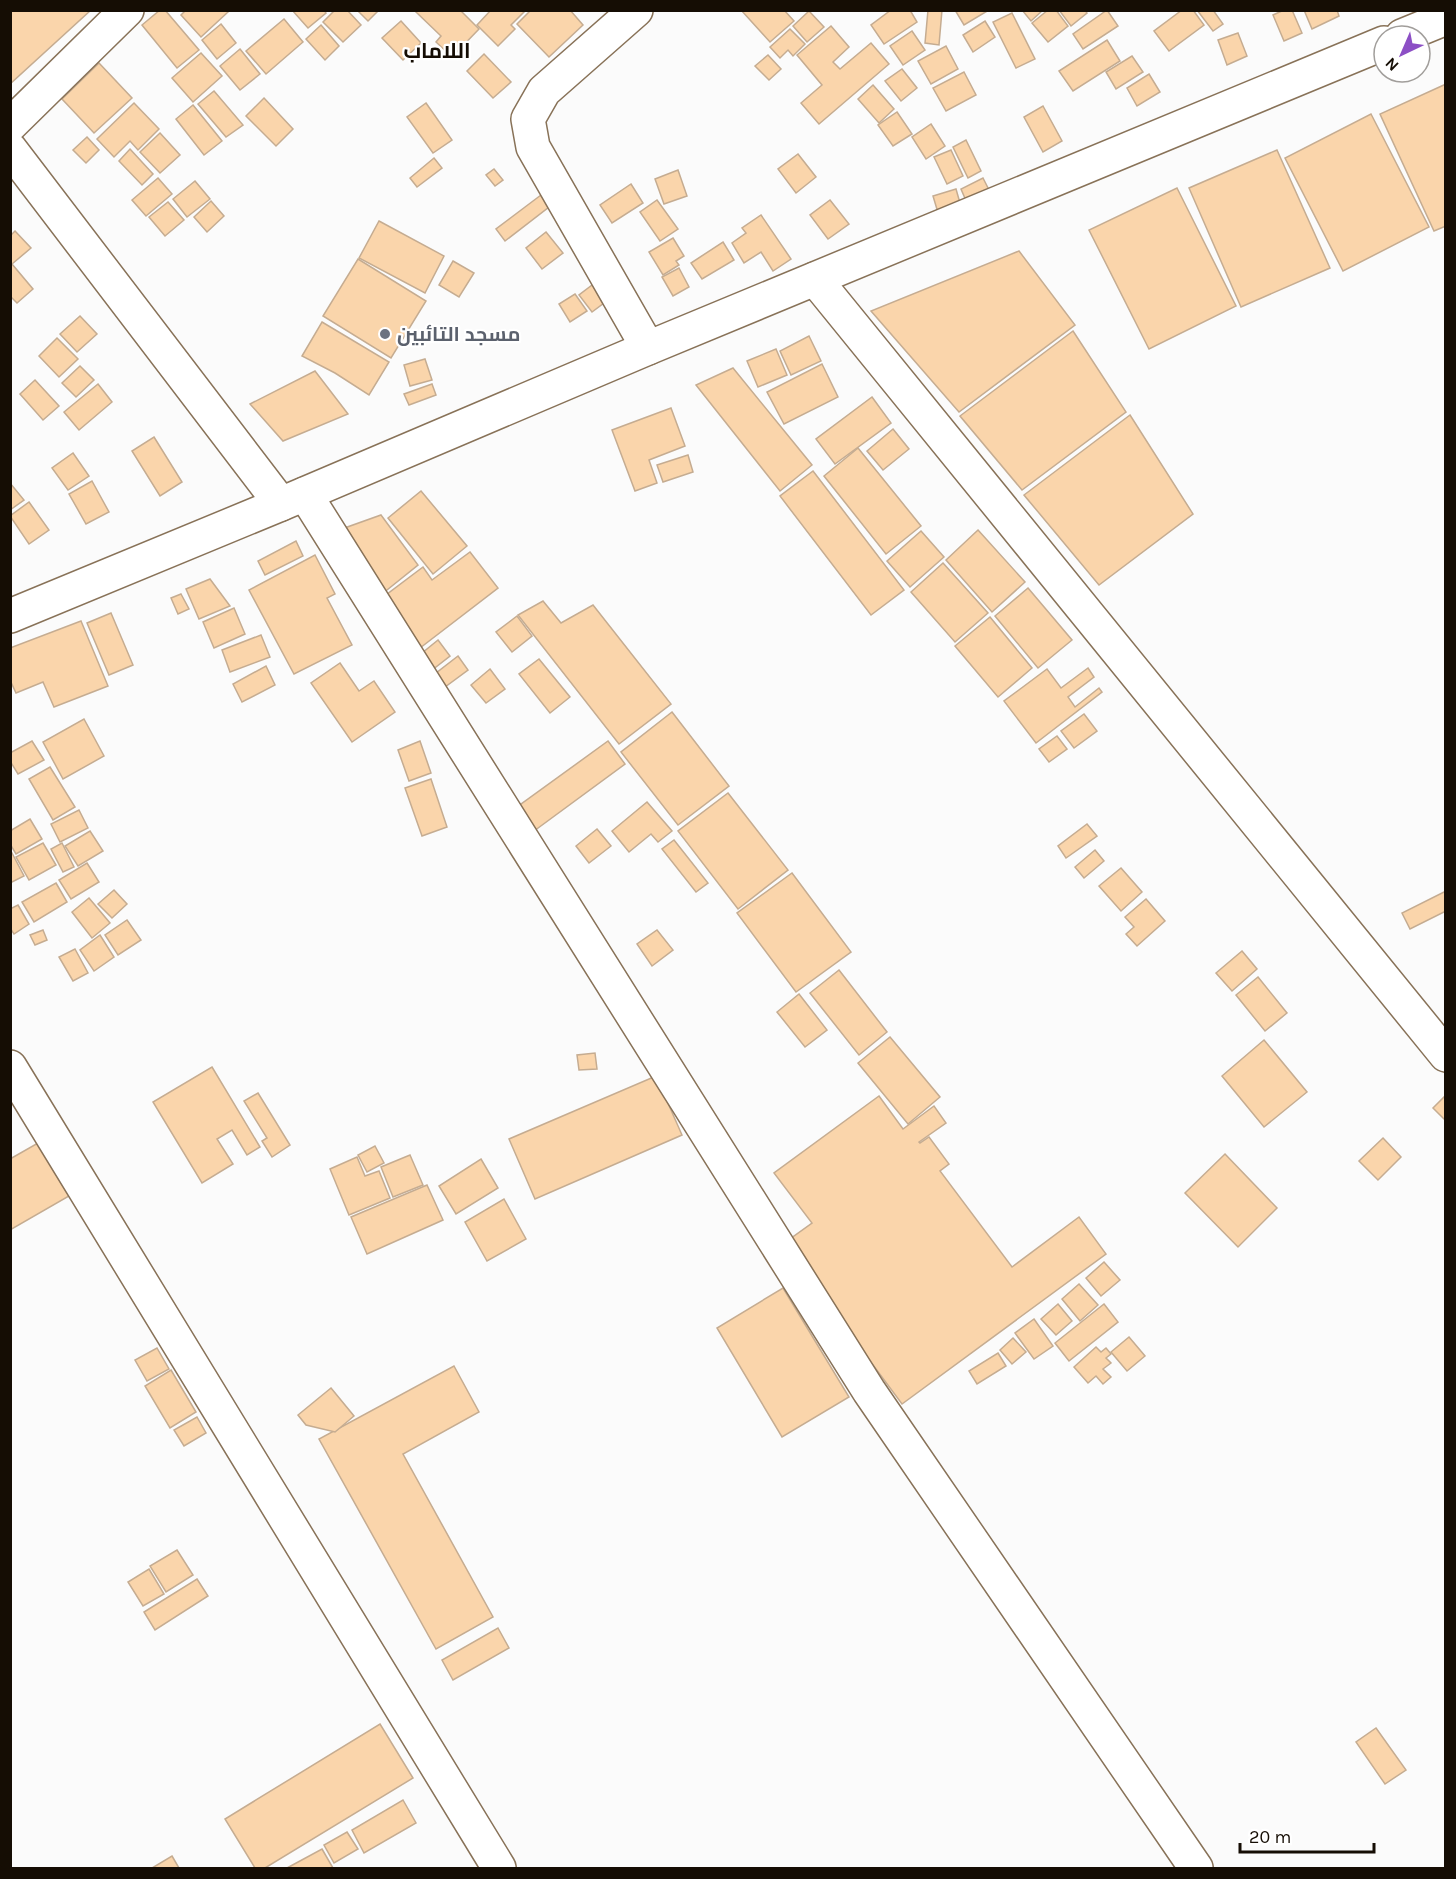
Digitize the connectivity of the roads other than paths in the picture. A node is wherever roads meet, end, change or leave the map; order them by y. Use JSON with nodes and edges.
{"nodes":[{"id":1,"x":127,"y":10,"type":"edge"},
{"id":2,"x":636,"y":10,"type":"edge"},
{"id":3,"x":1372,"y":48,"type":"edge"},
{"id":4,"x":10,"y":126,"type":"edge"},
{"id":5,"x":10,"y":149,"type":"edge"},
{"id":6,"x":815,"y":279,"type":"junction"},
{"id":7,"x":648,"y":348,"type":"junction"},
{"id":8,"x":293,"y":499,"type":"junction"},
{"id":9,"x":10,"y":616,"type":"edge"},
{"id":10,"x":1446,"y":1055,"type":"edge"},
{"id":11,"x":10,"y":1067,"type":"edge"},
{"id":12,"x":499,"y":1869,"type":"edge"},
{"id":13,"x":1196,"y":1869,"type":"edge"}],
"edges":[{"from":1,"to":4,"type":"street"},
{"from":2,"to":7,"type":"street"},
{"from":3,"to":6,"type":"street"},
{"from":5,"to":8,"type":"street"},
{"from":6,"to":7,"type":"street"},
{"from":6,"to":10,"type":"street"},
{"from":7,"to":8,"type":"street"},
{"from":8,"to":9,"type":"street"},
{"from":8,"to":13,"type":"street"},
{"from":11,"to":12,"type":"street"}]}
